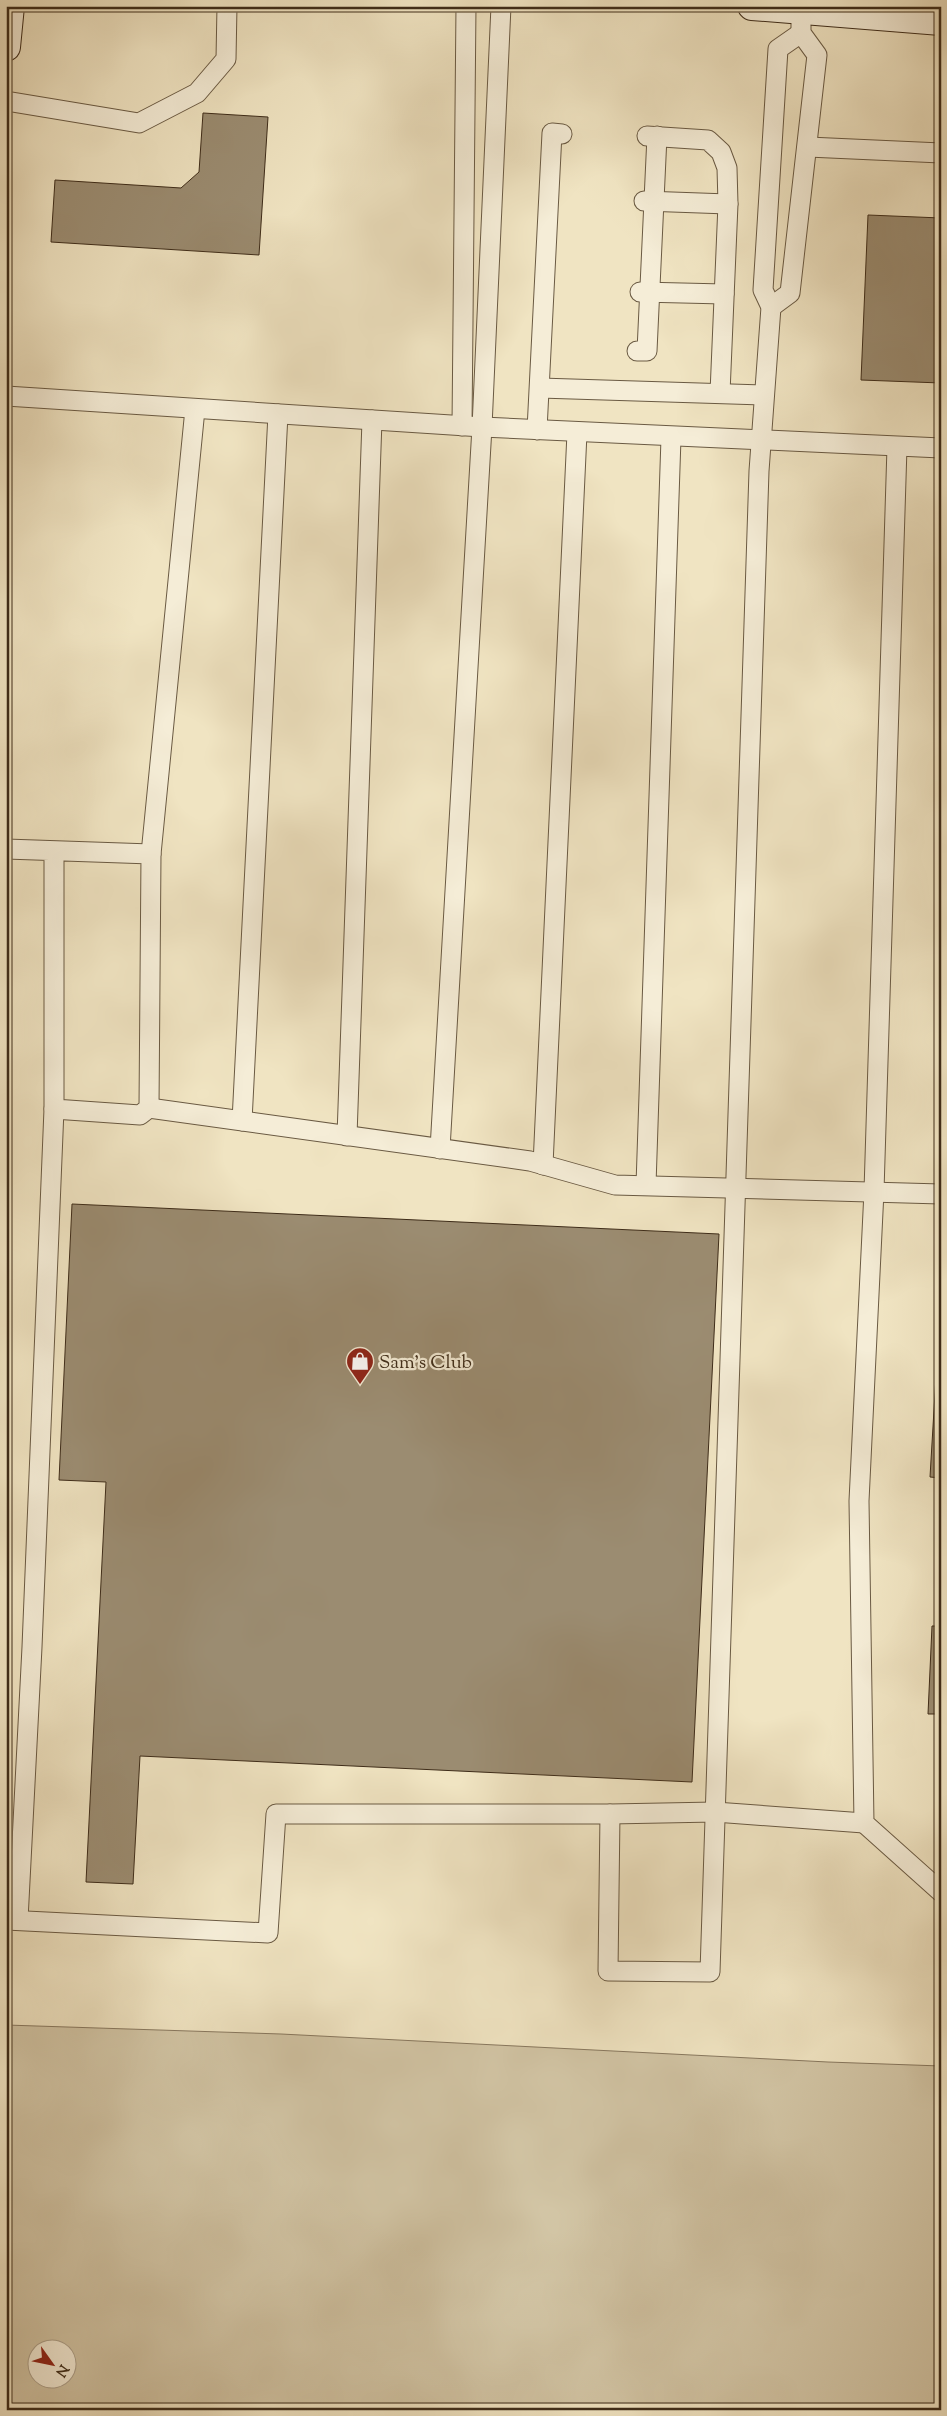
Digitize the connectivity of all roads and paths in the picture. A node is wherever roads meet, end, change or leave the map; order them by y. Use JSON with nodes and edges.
{"nodes":[{"id":1,"x":10,"y":6,"type":"edge"},
{"id":2,"x":227,"y":6,"type":"edge"},
{"id":3,"x":466,"y":6,"type":"edge"},
{"id":4,"x":501,"y":6,"type":"edge"},
{"id":5,"x":752,"y":6,"type":"edge"},
{"id":6,"x":802,"y":16,"type":"edge"},
{"id":7,"x":941,"y":21,"type":"edge"},
{"id":8,"x":6,"y":47,"type":"edge"},
{"id":9,"x":6,"y":101,"type":"edge"},
{"id":10,"x":562,"y":134,"type":"dead end"},
{"id":11,"x":808,"y":147,"type":"junction"},
{"id":12,"x":941,"y":154,"type":"edge"},
{"id":13,"x":649,"y":201,"type":"junction"},
{"id":14,"x":728,"y":204,"type":"junction"},
{"id":15,"x":645,"y":292,"type":"junction"},
{"id":16,"x":724,"y":294,"type":"junction"},
{"id":17,"x":771,"y":307,"type":"junction"},
{"id":18,"x":642,"y":351,"type":"dead end"},
{"id":19,"x":540,"y":388,"type":"junction"},
{"id":20,"x":720,"y":392,"type":"junction"},
{"id":21,"x":763,"y":395,"type":"junction"},
{"id":22,"x":6,"y":396,"type":"edge"},
{"id":23,"x":195,"y":408,"type":"junction"},
{"id":24,"x":278,"y":414,"type":"junction"},
{"id":25,"x":372,"y":420,"type":"junction"},
{"id":26,"x":462,"y":426,"type":"junction"},
{"id":27,"x":482,"y":428,"type":"junction"},
{"id":28,"x":537,"y":430,"type":"junction"},
{"id":29,"x":577,"y":433,"type":"junction"},
{"id":30,"x":671,"y":438,"type":"junction"},
{"id":31,"x":761,"y":442,"type":"junction"},
{"id":32,"x":897,"y":447,"type":"junction"},
{"id":33,"x":941,"y":448,"type":"edge"},
{"id":34,"x":6,"y":849,"type":"edge"},
{"id":35,"x":54,"y":851,"type":"junction"},
{"id":36,"x":151,"y":854,"type":"junction"},
{"id":37,"x":149,"y":1108,"type":"junction"},
{"id":38,"x":54,"y":1109,"type":"junction"},
{"id":39,"x":242,"y":1121,"type":"junction"},
{"id":40,"x":347,"y":1136,"type":"junction"},
{"id":41,"x":440,"y":1149,"type":"junction"},
{"id":42,"x":543,"y":1165,"type":"junction"},
{"id":43,"x":646,"y":1185,"type":"junction"},
{"id":44,"x":735,"y":1187,"type":"junction"},
{"id":45,"x":874,"y":1192,"type":"junction"},
{"id":46,"x":941,"y":1194,"type":"edge"},
{"id":47,"x":715,"y":1812,"type":"junction"},
{"id":48,"x":610,"y":1814,"type":"junction"},
{"id":49,"x":864,"y":1823,"type":"junction"},
{"id":50,"x":941,"y":1892,"type":"edge"},
{"id":51,"x":12,"y":1920,"type":"edge"}],
"edges":[{"from":1,"to":8,"type":"street"},
{"from":2,"to":9,"type":"lane"},
{"from":3,"to":26,"type":"lane"},
{"from":4,"to":27,"type":"lane"},
{"from":5,"to":6,"type":"street"},
{"from":6,"to":7,"type":"street"},
{"from":6,"to":11,"type":"lane"},
{"from":6,"to":17,"type":"lane"},
{"from":10,"to":19,"type":"lane"},
{"from":11,"to":12,"type":"lane"},
{"from":11,"to":17,"type":"lane"},
{"from":13,"to":14,"type":"lane"},
{"from":13,"to":14,"type":"lane"},
{"from":13,"to":15,"type":"lane"},
{"from":14,"to":16,"type":"lane"},
{"from":15,"to":16,"type":"lane"},
{"from":15,"to":18,"type":"lane"},
{"from":16,"to":20,"type":"lane"},
{"from":17,"to":21,"type":"lane"},
{"from":19,"to":20,"type":"lane"},
{"from":19,"to":28,"type":"lane"},
{"from":20,"to":21,"type":"lane"},
{"from":21,"to":31,"type":"lane"},
{"from":22,"to":23,"type":"lane"},
{"from":23,"to":24,"type":"lane"},
{"from":23,"to":36,"type":"lane"},
{"from":24,"to":25,"type":"lane"},
{"from":24,"to":39,"type":"lane"},
{"from":25,"to":26,"type":"lane"},
{"from":25,"to":40,"type":"lane"},
{"from":26,"to":27,"type":"lane"},
{"from":27,"to":28,"type":"lane"},
{"from":27,"to":41,"type":"lane"},
{"from":28,"to":29,"type":"lane"},
{"from":29,"to":30,"type":"lane"},
{"from":29,"to":42,"type":"lane"},
{"from":30,"to":31,"type":"lane"},
{"from":30,"to":43,"type":"lane"},
{"from":31,"to":32,"type":"lane"},
{"from":31,"to":44,"type":"lane"},
{"from":32,"to":33,"type":"lane"},
{"from":32,"to":45,"type":"lane"},
{"from":34,"to":35,"type":"lane"},
{"from":35,"to":36,"type":"lane"},
{"from":35,"to":38,"type":"lane"},
{"from":36,"to":37,"type":"lane"},
{"from":37,"to":38,"type":"lane"},
{"from":37,"to":39,"type":"lane"},
{"from":38,"to":51,"type":"lane"},
{"from":39,"to":40,"type":"lane"},
{"from":40,"to":41,"type":"lane"},
{"from":41,"to":42,"type":"lane"},
{"from":42,"to":43,"type":"lane"},
{"from":43,"to":44,"type":"lane"},
{"from":44,"to":45,"type":"lane"},
{"from":44,"to":47,"type":"lane"},
{"from":45,"to":46,"type":"lane"},
{"from":45,"to":49,"type":"lane"},
{"from":47,"to":48,"type":"lane"},
{"from":47,"to":48,"type":"lane"},
{"from":47,"to":49,"type":"lane"},
{"from":48,"to":51,"type":"lane"},
{"from":49,"to":50,"type":"lane"}]}
